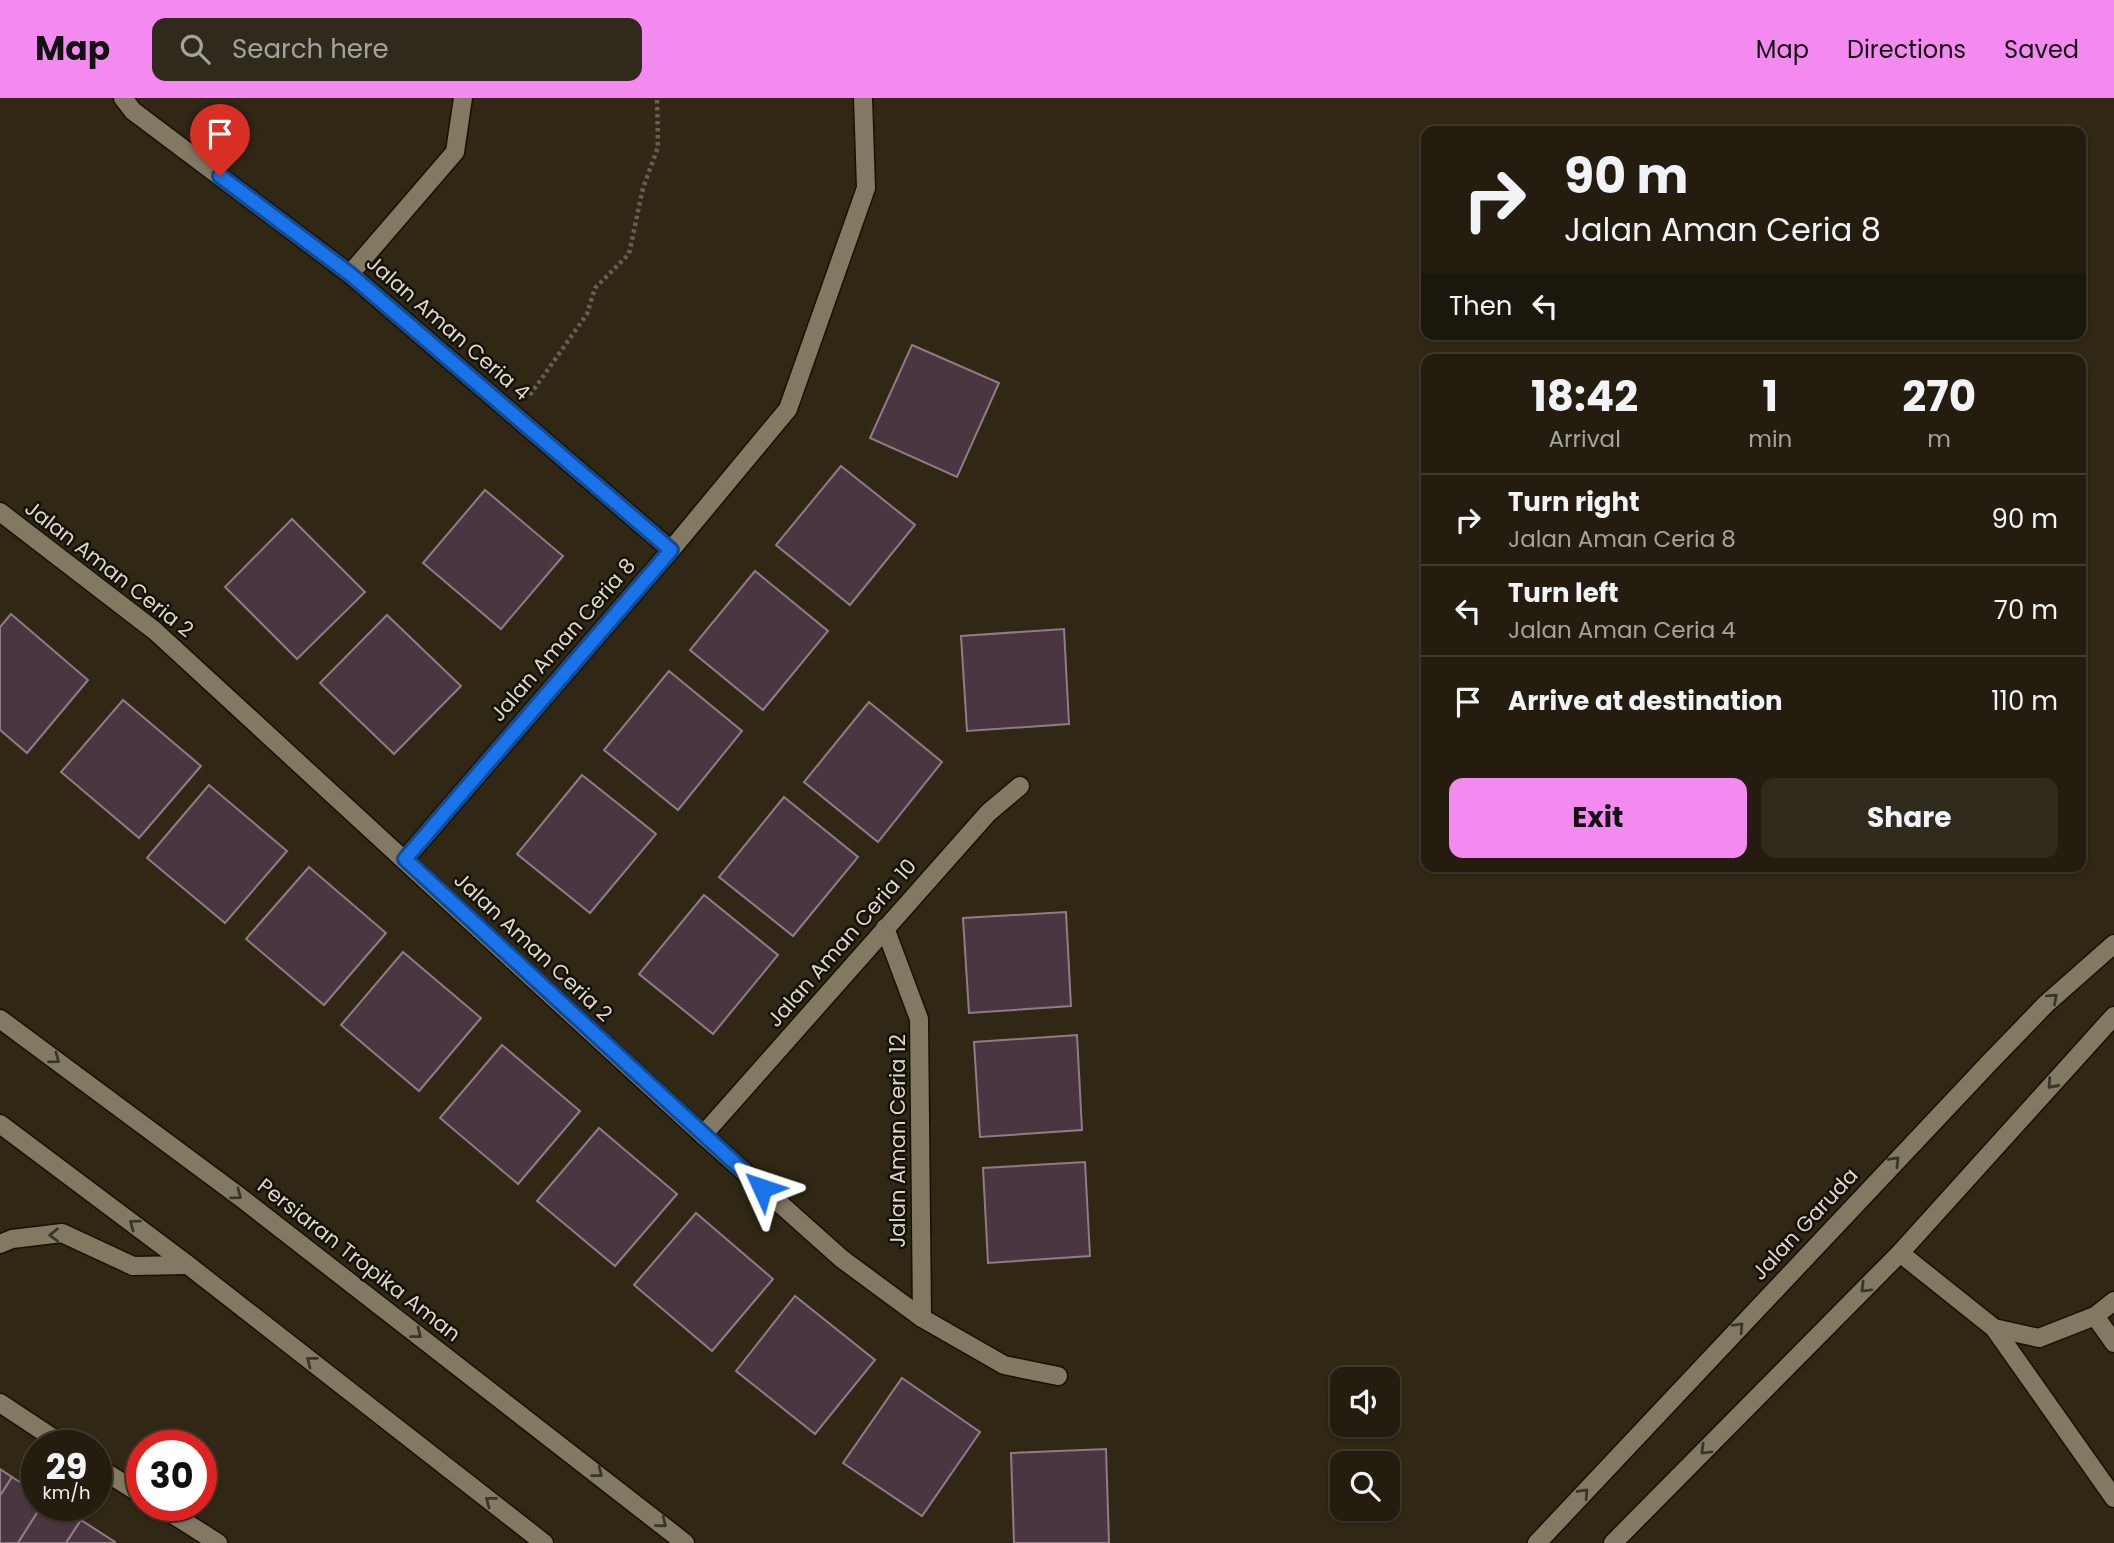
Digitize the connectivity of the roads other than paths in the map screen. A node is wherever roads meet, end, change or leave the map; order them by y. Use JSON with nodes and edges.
{"nodes":[{"id":1,"x":124,"y":98,"type":"edge"},
{"id":2,"x":464,"y":98,"type":"edge"},
{"id":3,"x":863,"y":98,"type":"edge"},
{"id":4,"x":350,"y":274,"type":"junction"},
{"id":5,"x":0,"y":512,"type":"edge"},
{"id":6,"x":671,"y":550,"type":"junction"},
{"id":7,"x":1020,"y":786,"type":"dead end"},
{"id":8,"x":405,"y":859,"type":"junction"},
{"id":9,"x":885,"y":928,"type":"junction"},
{"id":10,"x":2114,"y":944,"type":"edge"},
{"id":11,"x":2114,"y":1016,"type":"edge"},
{"id":12,"x":0,"y":1018,"type":"edge"},
{"id":13,"x":0,"y":1124,"type":"edge"},
{"id":14,"x":702,"y":1135,"type":"junction"},
{"id":15,"x":0,"y":1244,"type":"edge"},
{"id":16,"x":1900,"y":1253,"type":"junction"},
{"id":17,"x":188,"y":1265,"type":"junction"},
{"id":18,"x":2114,"y":1301,"type":"edge"},
{"id":19,"x":2095,"y":1316,"type":"junction"},
{"id":20,"x":922,"y":1318,"type":"junction"},
{"id":21,"x":1994,"y":1328,"type":"junction"},
{"id":22,"x":2114,"y":1343,"type":"edge"},
{"id":23,"x":1058,"y":1376,"type":"dead end"},
{"id":24,"x":0,"y":1403,"type":"edge"},
{"id":25,"x":41,"y":1430,"type":"edge"},
{"id":26,"x":2114,"y":1498,"type":"edge"},
{"id":27,"x":183,"y":1521,"type":"edge"},
{"id":28,"x":218,"y":1543,"type":"edge"},
{"id":29,"x":544,"y":1543,"type":"edge"},
{"id":30,"x":685,"y":1543,"type":"edge"},
{"id":31,"x":1537,"y":1543,"type":"edge"},
{"id":32,"x":1613,"y":1543,"type":"edge"}],
"edges":[{"from":1,"to":4,"type":"street","name":"Jalan Aman Ceria 4"},
{"from":2,"to":4,"type":"street"},
{"from":3,"to":6,"type":"street","name":"Jalan Aman Ceria 8"},
{"from":4,"to":6,"type":"street","name":"Jalan Aman Ceria 4"},
{"from":5,"to":8,"type":"street","name":"Jalan Aman Ceria 2"},
{"from":6,"to":8,"type":"street","name":"Jalan Aman Ceria 8"},
{"from":7,"to":9,"type":"street","name":"Jalan Aman Ceria 10"},
{"from":8,"to":14,"type":"street","name":"Jalan Aman Ceria 2"},
{"from":9,"to":14,"type":"street","name":"Jalan Aman Ceria 10"},
{"from":9,"to":20,"type":"street","name":"Jalan Aman Ceria 12"},
{"from":31,"to":10,"type":"street","name":"Jalan Garuda","one_way":true},
{"from":11,"to":16,"type":"street","one_way":true},
{"from":12,"to":30,"type":"street","name":"Persiaran Tropika Aman","one_way":true},
{"from":17,"to":13,"type":"street","one_way":true},
{"from":14,"to":20,"type":"street","name":"Jalan Aman Ceria 2"},
{"from":17,"to":15,"type":"street","one_way":true},
{"from":16,"to":21,"type":"street"},
{"from":16,"to":32,"type":"street","one_way":true},
{"from":29,"to":17,"type":"street","one_way":true},
{"from":18,"to":19,"type":"street"},
{"from":19,"to":21,"type":"street"},
{"from":19,"to":22,"type":"street"},
{"from":20,"to":23,"type":"street","name":"Jalan Aman Ceria 2"},
{"from":21,"to":26,"type":"street"},
{"from":24,"to":25,"type":"street"},
{"from":27,"to":28,"type":"street"}]}
